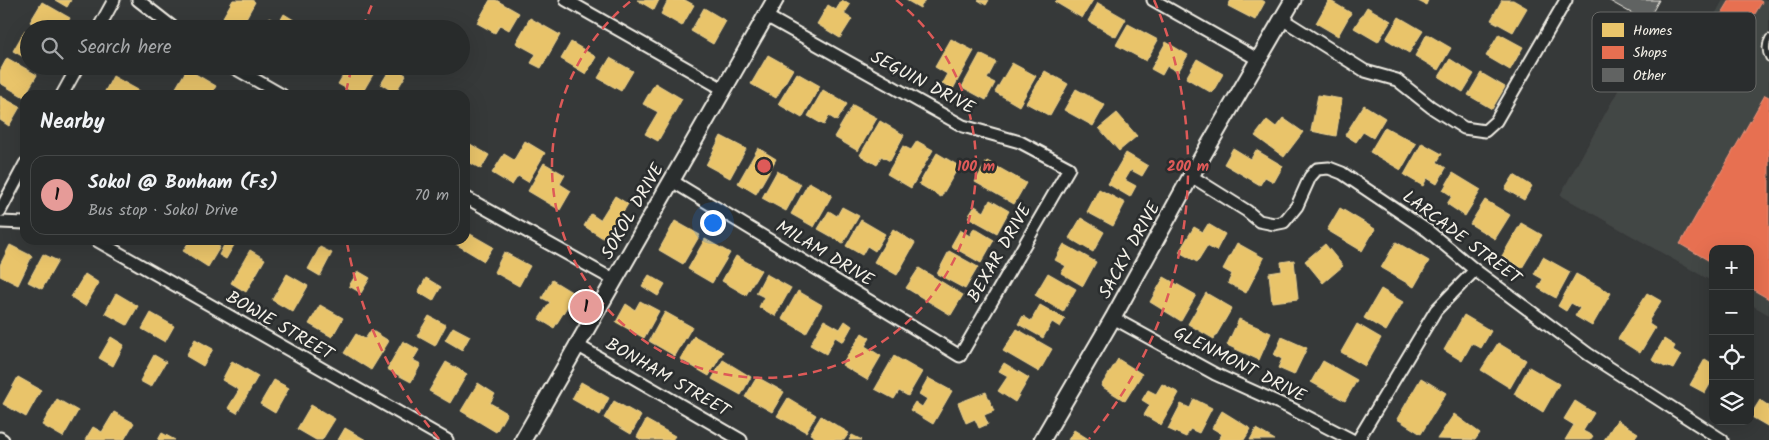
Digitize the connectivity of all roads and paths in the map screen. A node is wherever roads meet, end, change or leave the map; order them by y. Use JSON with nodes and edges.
{"nodes":[{"id":1,"x":114,"y":0,"type":"edge"},
{"id":2,"x":138,"y":0,"type":"edge"},
{"id":3,"x":566,"y":0,"type":"edge"},
{"id":4,"x":775,"y":0,"type":"edge"},
{"id":5,"x":1153,"y":0,"type":"edge"},
{"id":6,"x":1293,"y":0,"type":"edge"},
{"id":7,"x":1566,"y":0,"type":"edge"},
{"id":8,"x":766,"y":16,"type":"junction"},
{"id":9,"x":1282,"y":19,"type":"junction"},
{"id":10,"x":103,"y":20,"type":"edge"},
{"id":11,"x":164,"y":20,"type":"edge"},
{"id":12,"x":1769,"y":38,"type":"edge"},
{"id":13,"x":1769,"y":58,"type":"edge"},
{"id":14,"x":1259,"y":60,"type":"junction"},
{"id":15,"x":73,"y":75,"type":"edge"},
{"id":16,"x":248,"y":75,"type":"edge"},
{"id":17,"x":723,"y":89,"type":"junction"},
{"id":18,"x":65,"y":90,"type":"edge"},
{"id":19,"x":273,"y":90,"type":"edge"},
{"id":20,"x":1069,"y":168,"type":"joint"},
{"id":21,"x":20,"y":173,"type":"edge"},
{"id":22,"x":1190,"y":176,"type":"junction"},
{"id":23,"x":672,"y":181,"type":"junction"},
{"id":24,"x":470,"y":200,"type":"edge"},
{"id":25,"x":0,"y":211,"type":"edge"},
{"id":26,"x":0,"y":222,"type":"edge"},
{"id":27,"x":20,"y":223,"type":"edge"},
{"id":28,"x":105,"y":245,"type":"edge"},
{"id":29,"x":1476,"y":270,"type":"junction"},
{"id":30,"x":614,"y":280,"type":"junction"},
{"id":31,"x":1113,"y":318,"type":"junction"},
{"id":32,"x":577,"y":345,"type":"junction"},
{"id":33,"x":960,"y":356,"type":"joint"},
{"id":34,"x":0,"y":438,"type":"edge"},
{"id":35,"x":3,"y":440,"type":"edge"},
{"id":36,"x":447,"y":440,"type":"edge"},
{"id":37,"x":522,"y":440,"type":"edge"},
{"id":38,"x":741,"y":440,"type":"edge"},
{"id":39,"x":1042,"y":440,"type":"edge"},
{"id":40,"x":1352,"y":440,"type":"edge"},
{"id":41,"x":1358,"y":440,"type":"edge"},
{"id":42,"x":1722,"y":440,"type":"edge"}],
"edges":[{"from":1,"to":10,"type":"street"},
{"from":2,"to":11,"type":"street"},
{"from":3,"to":17,"type":"street"},
{"from":4,"to":8,"type":"street","name":"SOKOL DRIVE"},
{"from":5,"to":14,"type":"street"},
{"from":6,"to":9,"type":"street","name":"SACKY DRIVE"},
{"from":7,"to":9,"type":"street"},
{"from":8,"to":17,"type":"street","name":"SOKOL DRIVE"},
{"from":8,"to":20,"type":"street","name":"SEGUIN DRIVE"},
{"from":9,"to":14,"type":"street","name":"SACKY DRIVE"},
{"from":12,"to":13,"type":"lane"},
{"from":14,"to":22,"type":"street","name":"SACKY DRIVE"},
{"from":15,"to":18,"type":"street"},
{"from":16,"to":19,"type":"street"},
{"from":17,"to":23,"type":"street","name":"SOKOL DRIVE"},
{"from":20,"to":33,"type":"street","name":"BEXAR DRIVE"},
{"from":21,"to":25,"type":"street"},
{"from":22,"to":29,"type":"street","name":"LARCADE STREET"},
{"from":22,"to":31,"type":"street","name":"SACKY DRIVE"},
{"from":23,"to":30,"type":"street","name":"SOKOL DRIVE"},
{"from":23,"to":33,"type":"street","name":"MILAM DRIVE"},
{"from":24,"to":30,"type":"street"},
{"from":26,"to":27,"type":"street"},
{"from":28,"to":36,"type":"street","name":"BOWIE STREET"},
{"from":29,"to":41,"type":"street"},
{"from":29,"to":42,"type":"street","name":"LARCADE STREET"},
{"from":30,"to":32,"type":"street","name":"SOKOL DRIVE"},
{"from":31,"to":39,"type":"street","name":"SACKY DRIVE"},
{"from":31,"to":40,"type":"street","name":"GLENMONT DRIVE"},
{"from":32,"to":37,"type":"street","name":"SOKOL DRIVE"},
{"from":32,"to":38,"type":"street","name":"BONHAM STREET"},
{"from":34,"to":35,"type":"street"}]}
